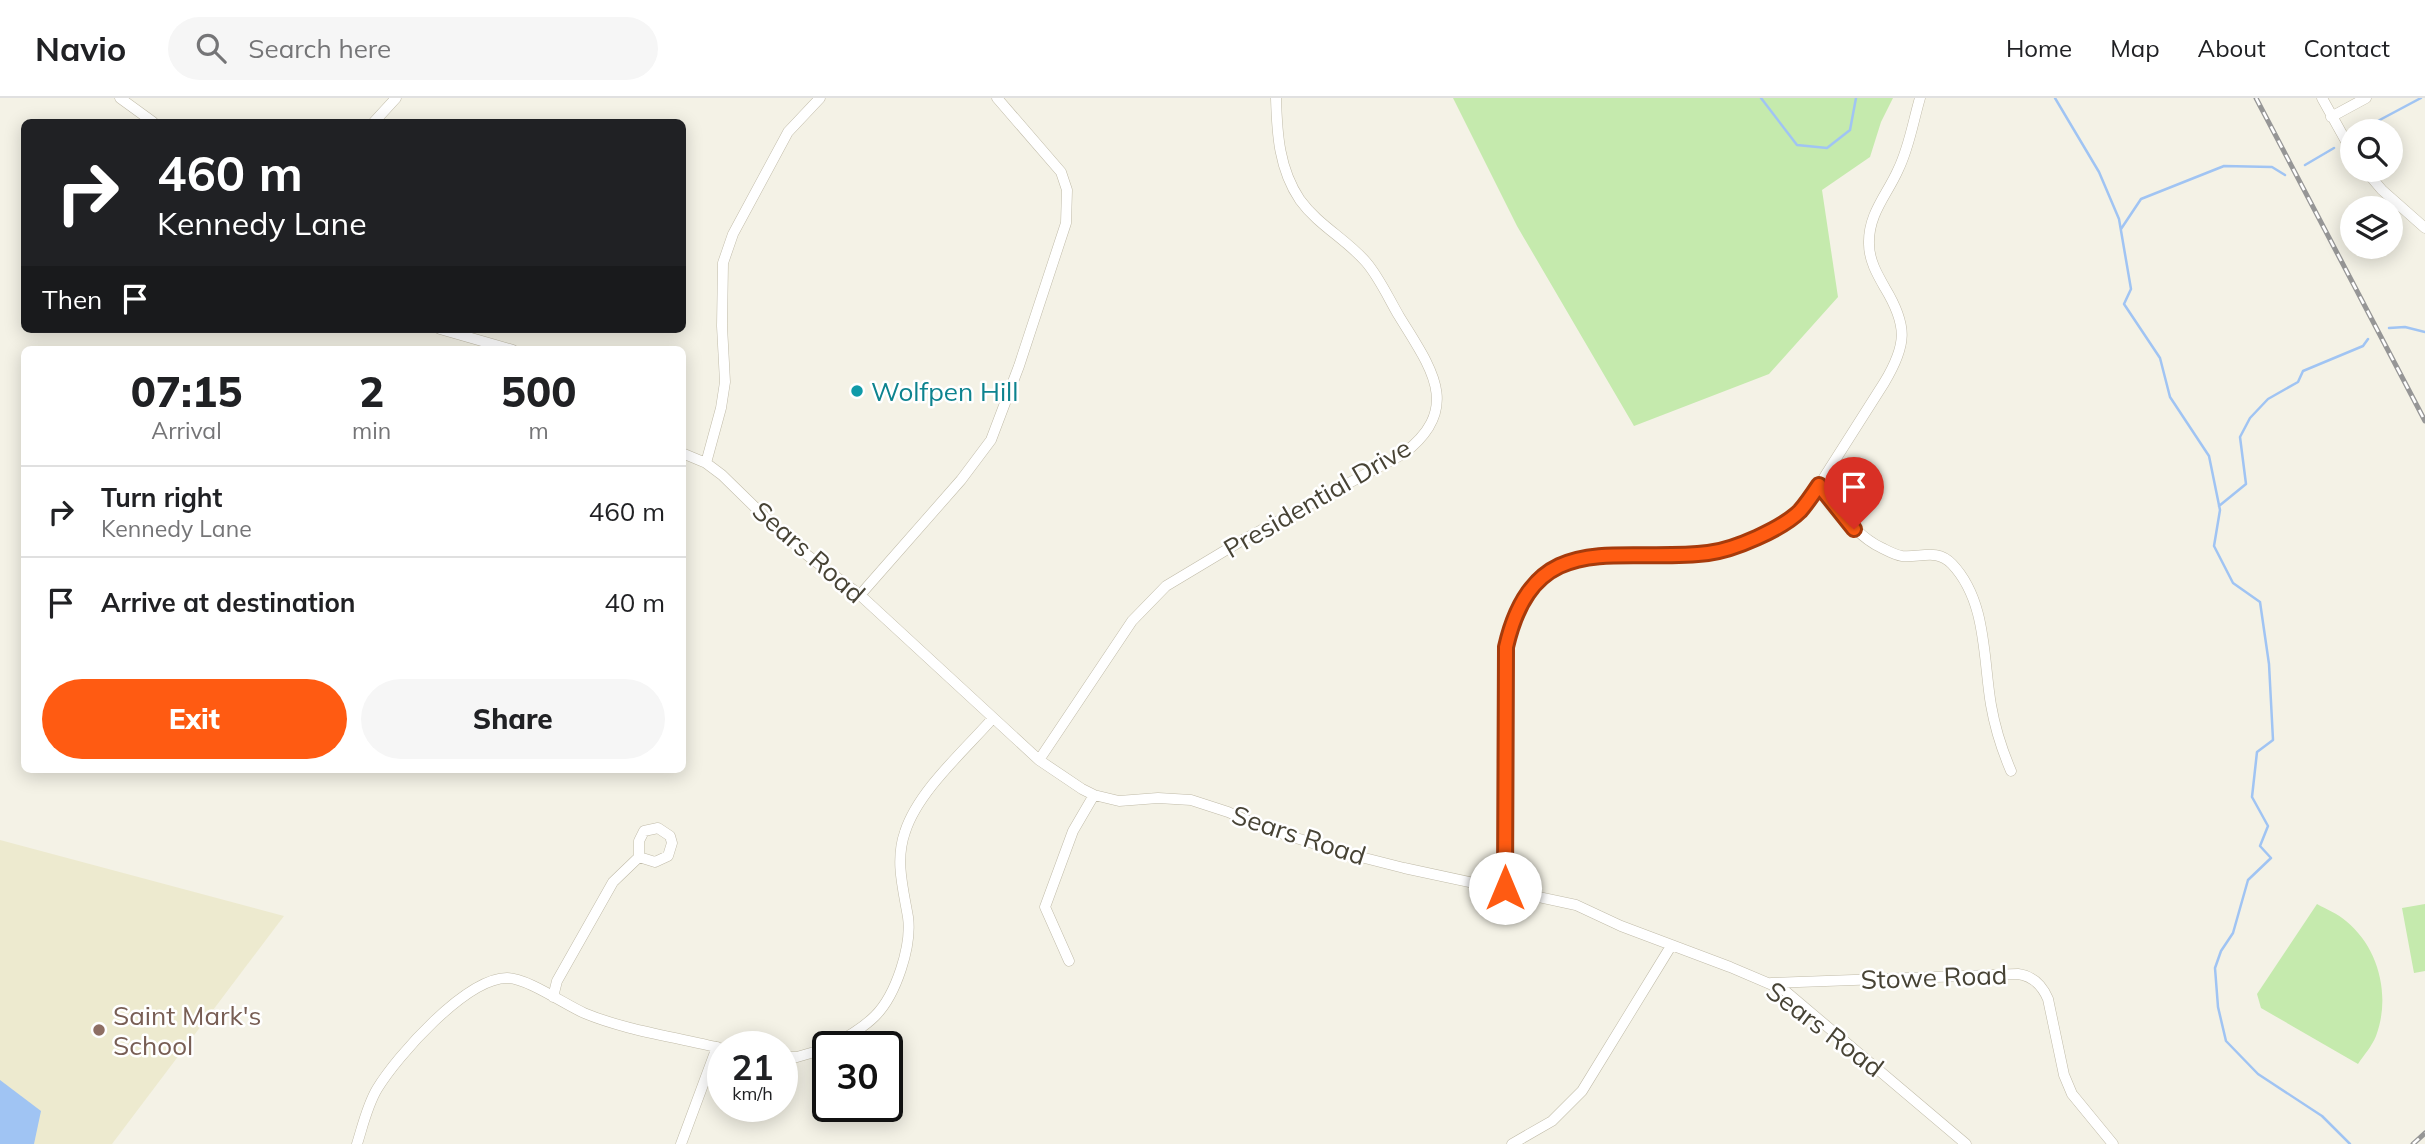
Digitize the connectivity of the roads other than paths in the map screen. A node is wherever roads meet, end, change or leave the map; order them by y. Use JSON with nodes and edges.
{"nodes":[{"id":1,"x":120,"y":98,"type":"edge"},
{"id":2,"x":396,"y":98,"type":"edge"},
{"id":3,"x":820,"y":98,"type":"edge"},
{"id":4,"x":998,"y":98,"type":"edge"},
{"id":5,"x":1276,"y":98,"type":"edge"},
{"id":6,"x":1920,"y":98,"type":"edge"},
{"id":7,"x":2322,"y":98,"type":"edge"},
{"id":8,"x":2366,"y":98,"type":"edge"},
{"id":9,"x":2331,"y":117,"type":"junction"},
{"id":10,"x":149,"y":119,"type":"edge"},
{"id":11,"x":377,"y":119,"type":"edge"},
{"id":12,"x":2340,"y":132,"type":"edge"},
{"id":13,"x":2375,"y":182,"type":"edge"},
{"id":14,"x":2425,"y":228,"type":"edge"},
{"id":15,"x":454,"y":333,"type":"edge"},
{"id":16,"x":499,"y":346,"type":"edge"},
{"id":17,"x":686,"y":455,"type":"edge"},
{"id":18,"x":706,"y":463,"type":"junction"},
{"id":19,"x":1819,"y":485,"type":"junction"},
{"id":20,"x":860,"y":595,"type":"junction"},
{"id":21,"x":993,"y":718,"type":"junction"},
{"id":22,"x":1039,"y":760,"type":"junction"},
{"id":23,"x":2011,"y":771,"type":"dead end"},
{"id":24,"x":1094,"y":795,"type":"junction"},
{"id":25,"x":639,"y":857,"type":"dead end"},
{"id":26,"x":1505,"y":888,"type":"junction"},
{"id":27,"x":1671,"y":946,"type":"junction"},
{"id":28,"x":1069,"y":961,"type":"dead end"},
{"id":29,"x":1770,"y":983,"type":"junction"},
{"id":30,"x":553,"y":997,"type":"junction"},
{"id":31,"x":856,"y":1031,"type":"edge"},
{"id":32,"x":707,"y":1045,"type":"edge"},
{"id":33,"x":707,"y":1080,"type":"edge"},
{"id":34,"x":358,"y":1144,"type":"edge"},
{"id":35,"x":681,"y":1144,"type":"edge"},
{"id":36,"x":1513,"y":1144,"type":"edge"},
{"id":37,"x":1966,"y":1144,"type":"edge"},
{"id":38,"x":2113,"y":1144,"type":"edge"}],
"edges":[{"from":1,"to":10,"type":"street"},
{"from":2,"to":11,"type":"street"},
{"from":3,"to":18,"type":"street"},
{"from":4,"to":20,"type":"street"},
{"from":5,"to":22,"type":"street","name":"Presidential Drive"},
{"from":6,"to":19,"type":"street"},
{"from":7,"to":9,"type":"street"},
{"from":8,"to":9,"type":"street"},
{"from":9,"to":12,"type":"street"},
{"from":13,"to":14,"type":"street"},
{"from":15,"to":16,"type":"street"},
{"from":17,"to":18,"type":"street","name":"Sears Road"},
{"from":18,"to":20,"type":"street","name":"Sears Road"},
{"from":19,"to":23,"type":"street"},
{"from":19,"to":26,"type":"street"},
{"from":20,"to":21,"type":"street","name":"Sears Road"},
{"from":21,"to":22,"type":"street","name":"Sears Road"},
{"from":21,"to":31,"type":"street"},
{"from":22,"to":24,"type":"street","name":"Sears Road"},
{"from":24,"to":26,"type":"street","name":"Sears Road"},
{"from":24,"to":28,"type":"street"},
{"from":25,"to":30,"type":"street"},
{"from":26,"to":27,"type":"street","name":"Sears Road"},
{"from":27,"to":29,"type":"street","name":"Sears Road"},
{"from":27,"to":36,"type":"street"},
{"from":29,"to":37,"type":"street","name":"Sears Road"},
{"from":29,"to":38,"type":"street","name":"Stowe Road"},
{"from":30,"to":32,"type":"street"},
{"from":30,"to":34,"type":"street"},
{"from":33,"to":35,"type":"street"}]}
